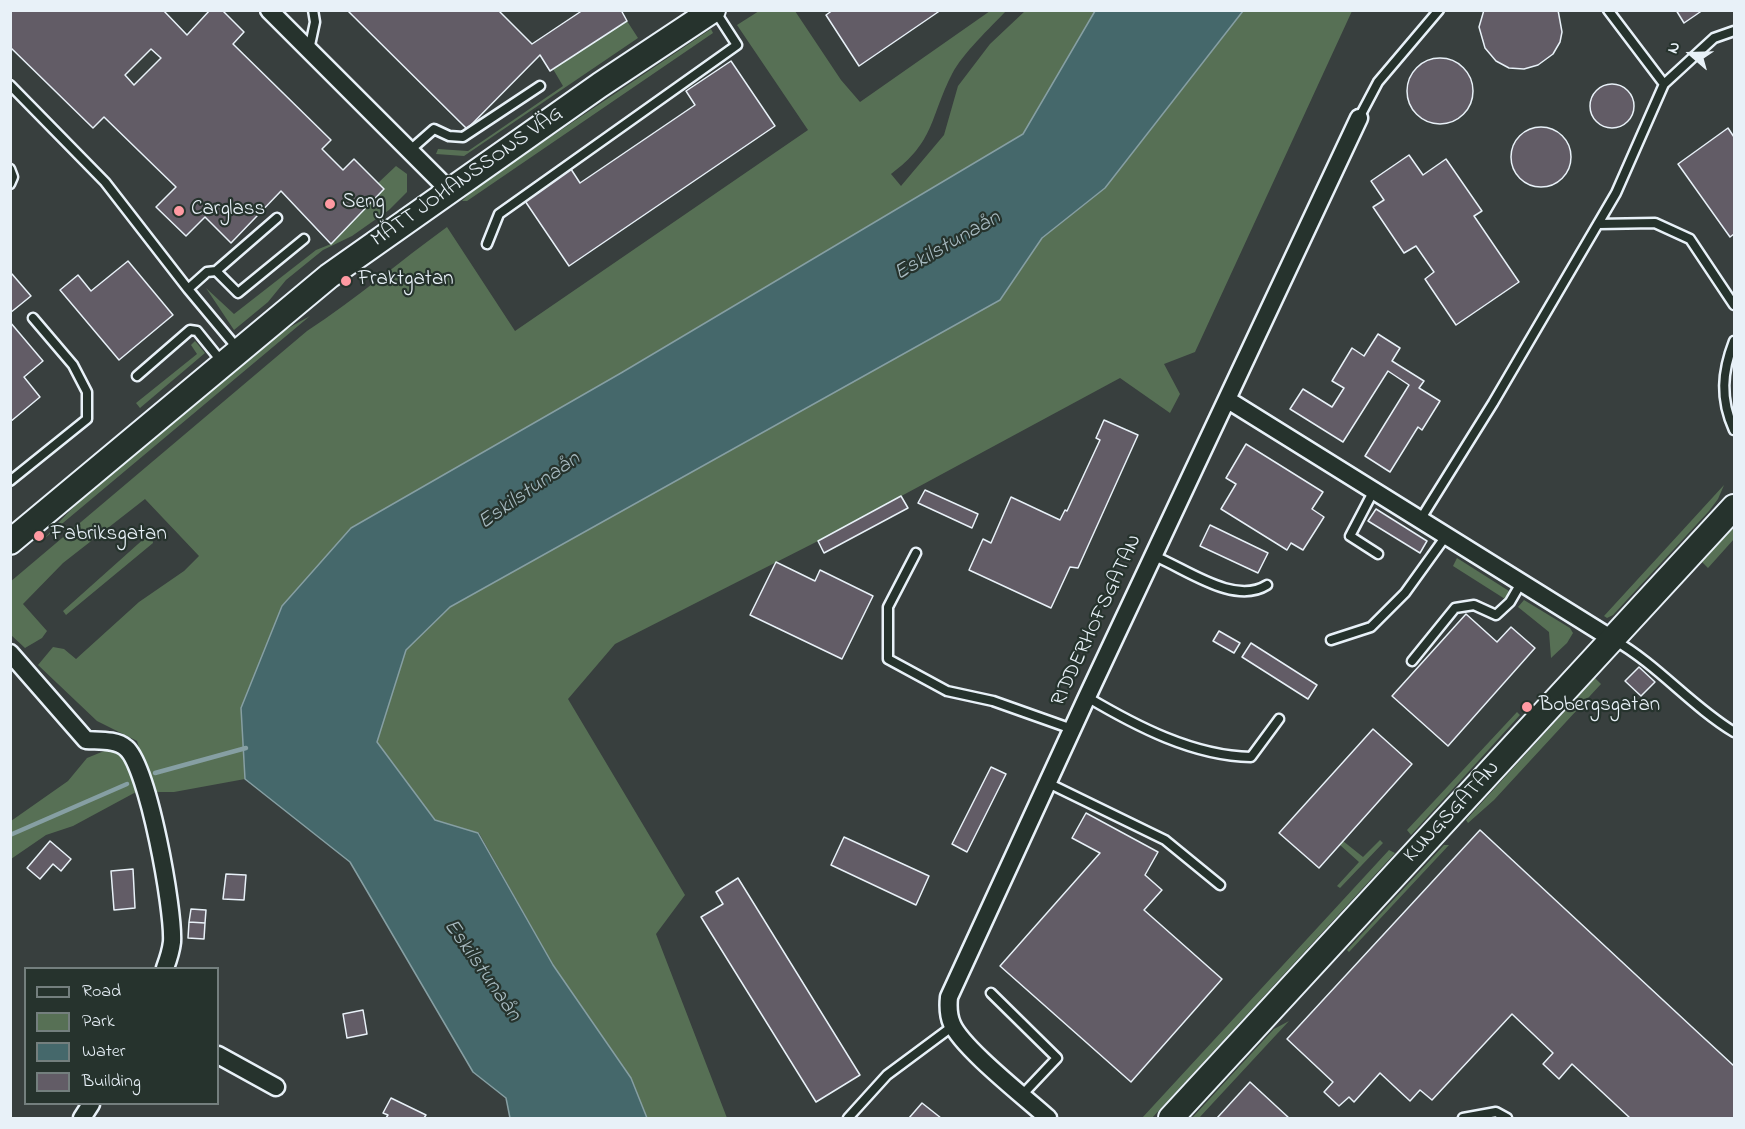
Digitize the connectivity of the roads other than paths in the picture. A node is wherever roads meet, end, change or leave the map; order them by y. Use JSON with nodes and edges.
{"nodes":[{"id":1,"x":269,"y":10,"type":"edge"},
{"id":2,"x":313,"y":10,"type":"edge"},
{"id":3,"x":1439,"y":10,"type":"edge"},
{"id":4,"x":1608,"y":10,"type":"edge"},
{"id":5,"x":706,"y":13,"type":"edge"},
{"id":6,"x":1734,"y":31,"type":"edge"},
{"id":7,"x":309,"y":50,"type":"junction"},
{"id":8,"x":1664,"y":84,"type":"junction"},
{"id":9,"x":10,"y":85,"type":"edge"},
{"id":10,"x":540,"y":86,"type":"dead end"},
{"id":11,"x":1359,"y":118,"type":"joint"},
{"id":12,"x":409,"y":152,"type":"junction"},
{"id":13,"x":10,"y":170,"type":"edge"},
{"id":14,"x":10,"y":184,"type":"edge"},
{"id":15,"x":450,"y":191,"type":"junction"},
{"id":16,"x":277,"y":218,"type":"dead end"},
{"id":17,"x":1598,"y":224,"type":"junction"},
{"id":18,"x":304,"y":239,"type":"dead end"},
{"id":19,"x":487,"y":244,"type":"dead end"},
{"id":20,"x":216,"y":271,"type":"junction"},
{"id":21,"x":188,"y":289,"type":"junction"},
{"id":22,"x":1734,"y":305,"type":"edge"},
{"id":23,"x":33,"y":318,"type":"dead end"},
{"id":24,"x":1734,"y":340,"type":"edge"},
{"id":25,"x":231,"y":356,"type":"junction"},
{"id":26,"x":137,"y":376,"type":"dead end"},
{"id":27,"x":1228,"y":400,"type":"junction"},
{"id":28,"x":1734,"y":430,"type":"edge"},
{"id":29,"x":10,"y":481,"type":"edge"},
{"id":30,"x":1373,"y":492,"type":"junction"},
{"id":31,"x":1734,"y":507,"type":"edge"},
{"id":32,"x":1419,"y":520,"type":"junction"},
{"id":33,"x":1446,"y":537,"type":"junction"},
{"id":34,"x":10,"y":542,"type":"edge"},
{"id":35,"x":916,"y":553,"type":"dead end"},
{"id":36,"x":1378,"y":554,"type":"dead end"},
{"id":37,"x":1154,"y":556,"type":"junction"},
{"id":38,"x":1521,"y":583,"type":"junction"},
{"id":39,"x":1267,"y":585,"type":"dead end"},
{"id":40,"x":1612,"y":639,"type":"junction"},
{"id":41,"x":1331,"y":640,"type":"dead end"},
{"id":42,"x":10,"y":652,"type":"edge"},
{"id":43,"x":1412,"y":661,"type":"dead end"},
{"id":44,"x":1087,"y":698,"type":"junction"},
{"id":45,"x":1279,"y":719,"type":"dead end"},
{"id":46,"x":1072,"y":729,"type":"junction"},
{"id":47,"x":1734,"y":732,"type":"edge"},
{"id":48,"x":1048,"y":783,"type":"junction"},
{"id":49,"x":1220,"y":885,"type":"dead end"},
{"id":50,"x":166,"y":967,"type":"edge"},
{"id":51,"x":991,"y":993,"type":"dead end"},
{"id":52,"x":953,"y":1026,"type":"junction"},
{"id":53,"x":219,"y":1056,"type":"edge"},
{"id":54,"x":276,"y":1087,"type":"dead end"},
{"id":55,"x":1022,"y":1095,"type":"junction"},
{"id":56,"x":90,"y":1105,"type":"edge"},
{"id":57,"x":82,"y":1119,"type":"edge"},
{"id":58,"x":848,"y":1119,"type":"edge"},
{"id":59,"x":1048,"y":1119,"type":"edge"},
{"id":60,"x":1171,"y":1119,"type":"edge"},
{"id":61,"x":1463,"y":1119,"type":"edge"},
{"id":62,"x":1507,"y":1119,"type":"edge"}],
"edges":[{"from":1,"to":7,"type":"street"},
{"from":2,"to":7,"type":"lane"},
{"from":3,"to":11,"type":"lane"},
{"from":4,"to":8,"type":"lane"},
{"from":5,"to":15,"type":"street","name":"MÅTT JOHANSSONS VÄG"},
{"from":5,"to":19,"type":"lane"},
{"from":6,"to":8,"type":"lane"},
{"from":7,"to":12,"type":"street"},
{"from":8,"to":17,"type":"lane"},
{"from":9,"to":21,"type":"lane"},
{"from":10,"to":12,"type":"lane"},
{"from":11,"to":27,"type":"street","name":"RIDDERHOFSGATAN"},
{"from":12,"to":15,"type":"street"},
{"from":13,"to":14,"type":"lane"},
{"from":15,"to":25,"type":"street","name":"MÅTT JOHANSSONS VÄG"},
{"from":16,"to":20,"type":"lane"},
{"from":17,"to":22,"type":"lane"},
{"from":17,"to":32,"type":"lane"},
{"from":18,"to":20,"type":"lane"},
{"from":20,"to":21,"type":"lane"},
{"from":21,"to":25,"type":"lane"},
{"from":23,"to":29,"type":"lane"},
{"from":24,"to":28,"type":"lane"},
{"from":25,"to":26,"type":"lane"},
{"from":25,"to":34,"type":"street","name":"MÅTT JOHANSSONS VÄG"},
{"from":27,"to":30,"type":"street"},
{"from":27,"to":37,"type":"street","name":"RIDDERHOFSGATAN"},
{"from":30,"to":32,"type":"street"},
{"from":30,"to":36,"type":"lane"},
{"from":31,"to":40,"type":"street","name":"KUNGSGATAN"},
{"from":32,"to":33,"type":"street"},
{"from":33,"to":38,"type":"street"},
{"from":33,"to":41,"type":"lane"},
{"from":35,"to":46,"type":"lane"},
{"from":37,"to":39,"type":"lane"},
{"from":37,"to":44,"type":"street","name":"RIDDERHOFSGATAN"},
{"from":38,"to":40,"type":"street"},
{"from":38,"to":43,"type":"lane"},
{"from":40,"to":47,"type":"lane"},
{"from":40,"to":60,"type":"street","name":"KUNGSGATAN"},
{"from":42,"to":50,"type":"street"},
{"from":44,"to":45,"type":"lane"},
{"from":44,"to":46,"type":"street","name":"RIDDERHOFSGATAN"},
{"from":46,"to":48,"type":"street","name":"RIDDERHOFSGATAN"},
{"from":48,"to":49,"type":"lane"},
{"from":48,"to":52,"type":"street","name":"RIDDERHOFSGATAN"},
{"from":51,"to":55,"type":"lane"},
{"from":52,"to":55,"type":"street"},
{"from":52,"to":58,"type":"lane"},
{"from":53,"to":54,"type":"street"},
{"from":55,"to":59,"type":"street"},
{"from":56,"to":57,"type":"street"},
{"from":61,"to":62,"type":"lane"}]}
